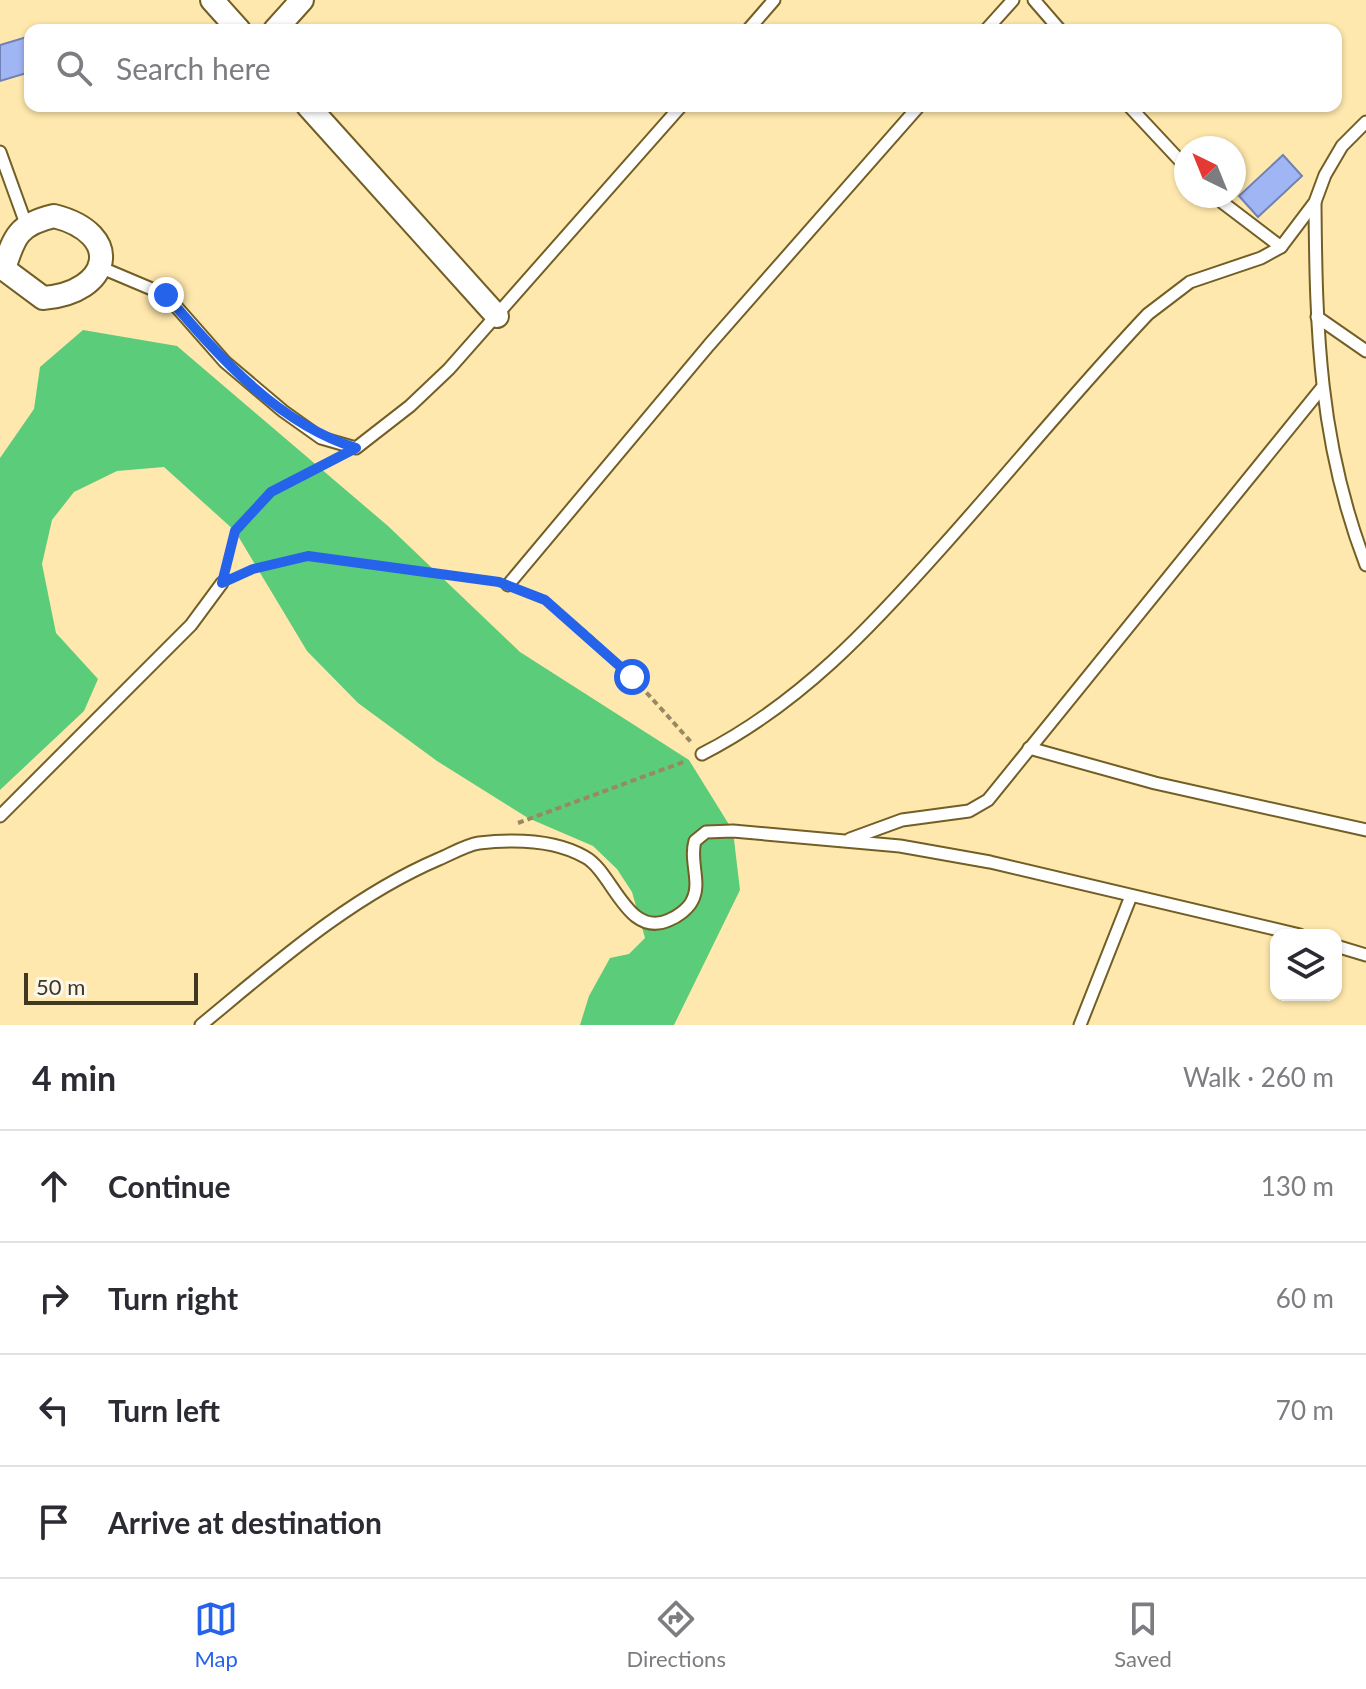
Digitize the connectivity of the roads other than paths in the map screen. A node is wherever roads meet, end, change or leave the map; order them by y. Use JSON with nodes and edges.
{"nodes":[{"id":1,"x":212,"y":0,"type":"edge"},
{"id":2,"x":302,"y":0,"type":"edge"},
{"id":3,"x":774,"y":0,"type":"edge"},
{"id":4,"x":1013,"y":0,"type":"edge"},
{"id":5,"x":1034,"y":0,"type":"edge"},
{"id":6,"x":234,"y":24,"type":"edge"},
{"id":7,"x":280,"y":24,"type":"edge"},
{"id":8,"x":753,"y":24,"type":"edge"},
{"id":9,"x":991,"y":24,"type":"edge"},
{"id":10,"x":1055,"y":24,"type":"edge"},
{"id":11,"x":313,"y":112,"type":"edge"},
{"id":12,"x":676,"y":112,"type":"edge"},
{"id":13,"x":914,"y":112,"type":"edge"},
{"id":14,"x":1135,"y":112,"type":"edge"},
{"id":15,"x":1366,"y":122,"type":"edge"},
{"id":16,"x":0,"y":152,"type":"edge"},
{"id":17,"x":1174,"y":154,"type":"edge"},
{"id":18,"x":1315,"y":202,"type":"junction"},
{"id":19,"x":1230,"y":208,"type":"edge"},
{"id":20,"x":26,"y":224,"type":"junction"},
{"id":21,"x":1281,"y":247,"type":"junction"},
{"id":22,"x":102,"y":268,"type":"junction"},
{"id":23,"x":2,"y":270,"type":"edge"},
{"id":24,"x":497,"y":316,"type":"junction"},
{"id":25,"x":1317,"y":317,"type":"junction"},
{"id":26,"x":1366,"y":351,"type":"edge"},
{"id":27,"x":1321,"y":389,"type":"junction"},
{"id":28,"x":1366,"y":565,"type":"edge"},
{"id":29,"x":222,"y":583,"type":"road end"},
{"id":30,"x":508,"y":585,"type":"road end"},
{"id":31,"x":1029,"y":748,"type":"junction"},
{"id":32,"x":702,"y":754,"type":"road end"},
{"id":33,"x":0,"y":816,"type":"edge"},
{"id":34,"x":1366,"y":830,"type":"edge"},
{"id":35,"x":845,"y":840,"type":"junction"},
{"id":36,"x":1131,"y":896,"type":"junction"},
{"id":37,"x":1274,"y":929,"type":"edge"},
{"id":38,"x":1342,"y":948,"type":"edge"},
{"id":39,"x":1366,"y":955,"type":"edge"},
{"id":40,"x":201,"y":1025,"type":"edge"},
{"id":41,"x":1080,"y":1025,"type":"edge"}],
"edges":[{"from":1,"to":6,"type":"street"},
{"from":2,"to":7,"type":"street"},
{"from":3,"to":8,"type":"lane"},
{"from":4,"to":9,"type":"lane"},
{"from":5,"to":10,"type":"lane"},
{"from":11,"to":24,"type":"street"},
{"from":12,"to":24,"type":"lane"},
{"from":13,"to":30,"type":"lane"},
{"from":14,"to":17,"type":"lane"},
{"from":15,"to":18,"type":"lane"},
{"from":16,"to":20,"type":"lane"},
{"from":18,"to":21,"type":"lane"},
{"from":18,"to":25,"type":"lane"},
{"from":19,"to":21,"type":"lane"},
{"from":20,"to":22,"type":"street"},
{"from":20,"to":23,"type":"street"},
{"from":21,"to":32,"type":"lane"},
{"from":22,"to":23,"type":"street"},
{"from":22,"to":24,"type":"lane"},
{"from":25,"to":26,"type":"lane"},
{"from":25,"to":27,"type":"lane"},
{"from":27,"to":28,"type":"lane"},
{"from":27,"to":31,"type":"lane"},
{"from":29,"to":33,"type":"lane"},
{"from":31,"to":34,"type":"lane"},
{"from":31,"to":35,"type":"lane"},
{"from":35,"to":36,"type":"lane"},
{"from":35,"to":40,"type":"lane"},
{"from":36,"to":37,"type":"lane"},
{"from":36,"to":41,"type":"lane"},
{"from":38,"to":39,"type":"lane"}]}
